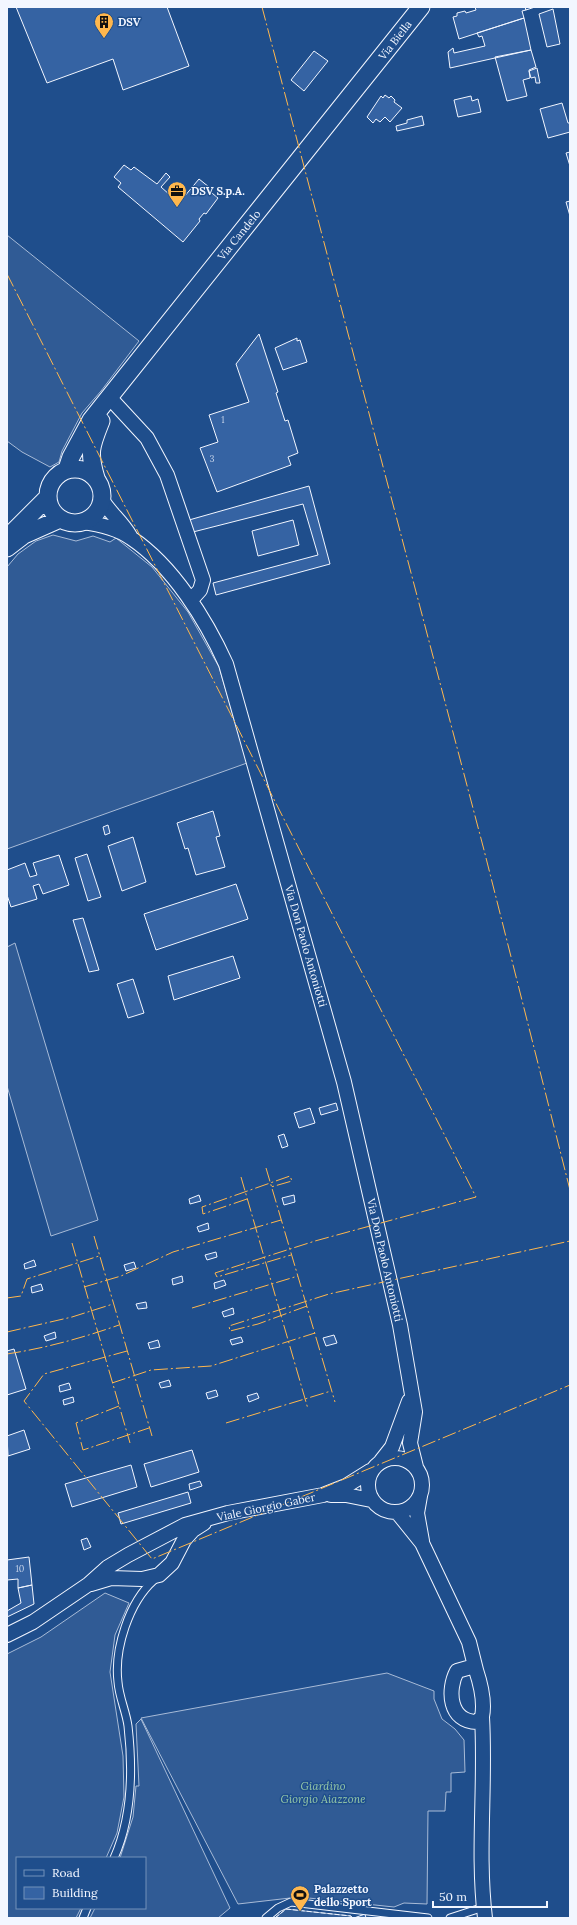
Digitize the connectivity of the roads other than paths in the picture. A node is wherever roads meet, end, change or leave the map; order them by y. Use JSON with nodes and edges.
{"nodes":[{"id":1,"x":421,"y":7,"type":"edge"},
{"id":2,"x":369,"y":73,"type":"joint"},
{"id":3,"x":110,"y":398,"type":"junction"},
{"id":4,"x":68,"y":469,"type":"junction"},
{"id":5,"x":96,"y":478,"type":"junction"},
{"id":6,"x":47,"y":498,"type":"junction"},
{"id":7,"x":102,"y":500,"type":"junction"},
{"id":8,"x":60,"y":519,"type":"junction"},
{"id":9,"x":82,"y":522,"type":"junction"},
{"id":10,"x":7,"y":538,"type":"edge"},
{"id":11,"x":132,"y":538,"type":"junction"},
{"id":12,"x":7,"y":548,"type":"edge"},
{"id":13,"x":203,"y":580,"type":"junction"},
{"id":14,"x":208,"y":595,"type":"dead end"},
{"id":15,"x":190,"y":600,"type":"junction"},
{"id":16,"x":411,"y":1386,"type":"junction"},
{"id":17,"x":381,"y":1461,"type":"junction"},
{"id":18,"x":416,"y":1468,"type":"junction"},
{"id":19,"x":370,"y":1471,"type":"junction"},
{"id":20,"x":323,"y":1495,"type":"junction"},
{"id":21,"x":420,"y":1496,"type":"junction"},
{"id":22,"x":371,"y":1500,"type":"junction"},
{"id":23,"x":397,"y":1512,"type":"junction"},
{"id":24,"x":210,"y":1519,"type":"junction"},
{"id":25,"x":422,"y":1543,"type":"junction"},
{"id":26,"x":159,"y":1575,"type":"junction"},
{"id":27,"x":89,"y":1584,"type":"junction"},
{"id":28,"x":461,"y":1627,"type":"junction"},
{"id":29,"x":7,"y":1635,"type":"edge"},
{"id":30,"x":476,"y":1670,"type":"junction"},
{"id":31,"x":457,"y":1671,"type":"junction"},
{"id":32,"x":482,"y":1718,"type":"junction"},
{"id":33,"x":462,"y":1719,"type":"junction"},
{"id":34,"x":482,"y":1777,"type":"junction"},
{"id":35,"x":114,"y":1857,"type":"edge"},
{"id":36,"x":86,"y":1909,"type":"edge"},
{"id":37,"x":484,"y":1913,"type":"edge"},
{"id":38,"x":82,"y":1918,"type":"edge"},
{"id":39,"x":266,"y":1918,"type":"edge"},
{"id":40,"x":428,"y":1918,"type":"edge"},
{"id":41,"x":450,"y":1918,"type":"edge"}],
"edges":[{"from":1,"to":2,"type":"street","name":"Via Biella"},
{"from":2,"to":3,"type":"street","name":"Via Candelo"},
{"from":3,"to":4,"type":"street","name":"Via Candelo"},
{"from":3,"to":5,"type":"street","name":"Via Candelo"},
{"from":3,"to":13,"type":"street"},
{"from":4,"to":5,"type":"street"},
{"from":4,"to":6,"type":"street"},
{"from":5,"to":7,"type":"street"},
{"from":6,"to":8,"type":"street"},
{"from":6,"to":10,"type":"street"},
{"from":7,"to":9,"type":"street"},
{"from":7,"to":11,"type":"street","name":"Via Don Paolo Antoniotti"},
{"from":8,"to":9,"type":"street"},
{"from":8,"to":12,"type":"street"},
{"from":9,"to":11,"type":"street","name":"Via Don Paolo Antoniotti"},
{"from":11,"to":15,"type":"street","name":"Via Don Paolo Antoniotti"},
{"from":13,"to":14,"type":"street"},
{"from":13,"to":15,"type":"street"},
{"from":15,"to":16,"type":"street","name":"Via Don Paolo Antoniotti"},
{"from":16,"to":17,"type":"street","name":"Via Don Paolo Antoniotti"},
{"from":16,"to":18,"type":"street","name":"Via Don Paolo Antoniotti"},
{"from":17,"to":18,"type":"street"},
{"from":17,"to":19,"type":"street"},
{"from":18,"to":21,"type":"street"},
{"from":19,"to":20,"type":"street","name":"Viale Giorgio Gaber"},
{"from":19,"to":22,"type":"street"},
{"from":20,"to":22,"type":"street","name":"Viale Giorgio Gaber"},
{"from":20,"to":24,"type":"street","name":"Viale Giorgio Gaber"},
{"from":21,"to":23,"type":"street"},
{"from":21,"to":25,"type":"street"},
{"from":22,"to":23,"type":"street"},
{"from":23,"to":25,"type":"street"},
{"from":24,"to":26,"type":"street","name":"Viale Giorgio Gaber"},
{"from":24,"to":27,"type":"street","name":"Viale Giorgio Gaber"},
{"from":25,"to":28,"type":"street"},
{"from":26,"to":27,"type":"street","name":"Viale Giorgio Gaber"},
{"from":26,"to":35,"type":"lane"},
{"from":27,"to":29,"type":"street","name":"Viale Giorgio Gaber"},
{"from":28,"to":30,"type":"street"},
{"from":28,"to":31,"type":"street"},
{"from":30,"to":31,"type":"street"},
{"from":30,"to":32,"type":"street"},
{"from":31,"to":33,"type":"street"},
{"from":32,"to":33,"type":"street"},
{"from":32,"to":34,"type":"street"},
{"from":33,"to":34,"type":"street"},
{"from":34,"to":37,"type":"street"},
{"from":36,"to":38,"type":"lane"},
{"from":37,"to":41,"type":"lane"},
{"from":39,"to":40,"type":"lane"}]}
